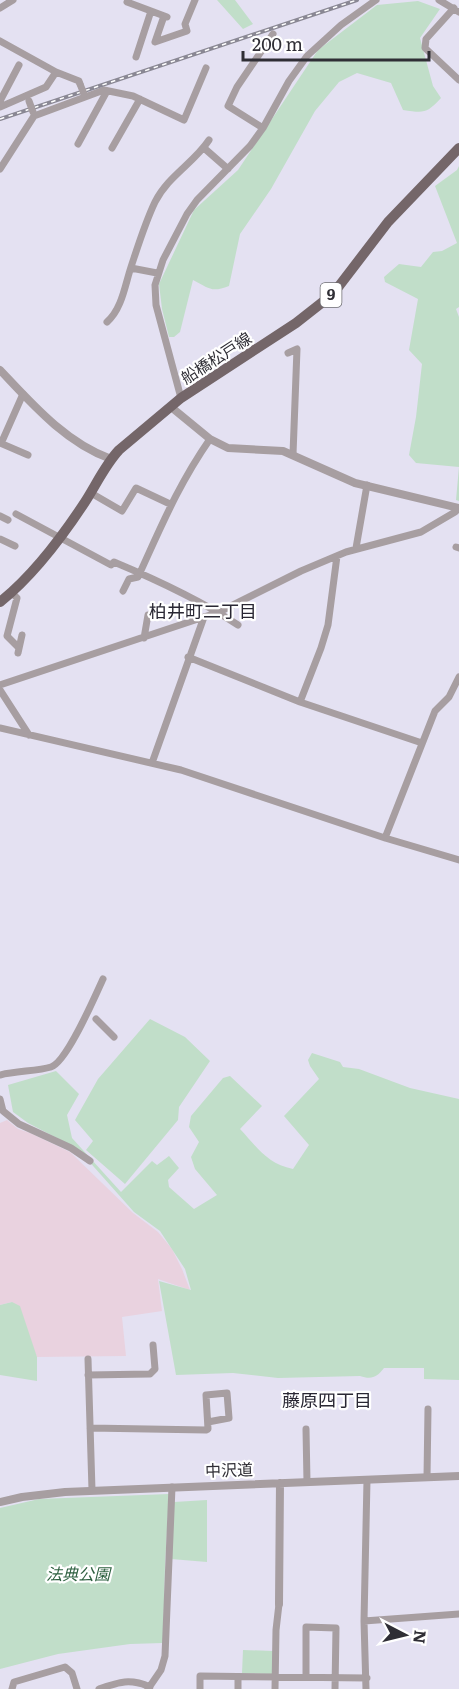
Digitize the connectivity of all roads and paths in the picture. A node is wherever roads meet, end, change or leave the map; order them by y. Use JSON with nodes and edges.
{"nodes":[{"id":1,"x":13,"y":0,"type":"edge"},
{"id":2,"x":128,"y":0,"type":"edge"},
{"id":3,"x":199,"y":0,"type":"edge"},
{"id":4,"x":376,"y":0,"type":"edge"},
{"id":5,"x":439,"y":0,"type":"edge"},
{"id":6,"x":0,"y":8,"type":"edge"},
{"id":7,"x":457,"y":10,"type":"edge"},
{"id":8,"x":151,"y":11,"type":"junction"},
{"id":9,"x":273,"y":34,"type":"dead end"},
{"id":10,"x":0,"y":40,"type":"edge"},
{"id":11,"x":136,"y":57,"type":"dead end"},
{"id":12,"x":19,"y":65,"type":"dead end"},
{"id":13,"x":206,"y":68,"type":"dead end"},
{"id":14,"x":56,"y":72,"type":"junction"},
{"id":15,"x":459,"y":80,"type":"edge"},
{"id":16,"x":107,"y":91,"type":"junction"},
{"id":17,"x":84,"y":96,"type":"junction"},
{"id":18,"x":28,"y":99,"type":"junction"},
{"id":19,"x":140,"y":99,"type":"junction"},
{"id":20,"x":0,"y":101,"type":"edge"},
{"id":21,"x":0,"y":107,"type":"edge"},
{"id":22,"x":34,"y":114,"type":"junction"},
{"id":23,"x":263,"y":128,"type":"junction"},
{"id":24,"x":209,"y":140,"type":"dead end"},
{"id":25,"x":78,"y":144,"type":"dead end"},
{"id":26,"x":112,"y":148,"type":"dead end"},
{"id":27,"x":204,"y":148,"type":"junction"},
{"id":28,"x":459,"y":148,"type":"edge"},
{"id":29,"x":228,"y":169,"type":"junction"},
{"id":30,"x":0,"y":170,"type":"edge"},
{"id":31,"x":131,"y":268,"type":"junction"},
{"id":32,"x":157,"y":273,"type":"junction"},
{"id":33,"x":107,"y":322,"type":"dead end"},
{"id":34,"x":288,"y":353,"type":"dead end"},
{"id":35,"x":0,"y":370,"type":"edge"},
{"id":36,"x":23,"y":394,"type":"junction"},
{"id":37,"x":182,"y":398,"type":"junction"},
{"id":38,"x":171,"y":407,"type":"junction"},
{"id":39,"x":210,"y":439,"type":"junction"},
{"id":40,"x":0,"y":442,"type":"edge"},
{"id":41,"x":293,"y":454,"type":"junction"},
{"id":42,"x":28,"y":455,"type":"dead end"},
{"id":43,"x":111,"y":459,"type":"junction"},
{"id":44,"x":367,"y":485,"type":"junction"},
{"id":45,"x":91,"y":493,"type":"junction"},
{"id":46,"x":170,"y":504,"type":"junction"},
{"id":47,"x":459,"y":508,"type":"edge"},
{"id":48,"x":16,"y":514,"type":"dead end"},
{"id":49,"x":0,"y":516,"type":"edge"},
{"id":50,"x":8,"y":520,"type":"dead end"},
{"id":51,"x":60,"y":537,"type":"junction"},
{"id":52,"x":0,"y":539,"type":"edge"},
{"id":53,"x":15,"y":546,"type":"dead end"},
{"id":54,"x":356,"y":548,"type":"junction"},
{"id":55,"x":337,"y":556,"type":"junction"},
{"id":56,"x":140,"y":573,"type":"junction"},
{"id":57,"x":123,"y":591,"type":"dead end"},
{"id":58,"x":12,"y":592,"type":"junction"},
{"id":59,"x":0,"y":602,"type":"edge"},
{"id":60,"x":219,"y":612,"type":"junction"},
{"id":61,"x":148,"y":615,"type":"dead end"},
{"id":62,"x":204,"y":617,"type":"junction"},
{"id":63,"x":238,"y":625,"type":"dead end"},
{"id":64,"x":22,"y":635,"type":"dead end"},
{"id":65,"x":144,"y":638,"type":"junction"},
{"id":66,"x":188,"y":657,"type":"junction"},
{"id":67,"x":459,"y":677,"type":"edge"},
{"id":68,"x":0,"y":685,"type":"edge"},
{"id":69,"x":0,"y":690,"type":"edge"},
{"id":70,"x":300,"y":702,"type":"junction"},
{"id":71,"x":0,"y":728,"type":"edge"},
{"id":72,"x":29,"y":735,"type":"junction"},
{"id":73,"x":422,"y":743,"type":"junction"},
{"id":74,"x":152,"y":763,"type":"junction"},
{"id":75,"x":385,"y":838,"type":"junction"},
{"id":76,"x":459,"y":860,"type":"edge"},
{"id":77,"x":104,"y":979,"type":"dead end"},
{"id":78,"x":96,"y":1019,"type":"dead end"},
{"id":79,"x":114,"y":1037,"type":"dead end"},
{"id":80,"x":0,"y":1075,"type":"edge"},
{"id":81,"x":0,"y":1099,"type":"edge"},
{"id":82,"x":90,"y":1161,"type":"dead end"},
{"id":83,"x":153,"y":1345,"type":"dead end"},
{"id":84,"x":88,"y":1359,"type":"dead end"},
{"id":85,"x":88,"y":1375,"type":"junction"},
{"id":86,"x":428,"y":1410,"type":"dead end"},
{"id":87,"x":208,"y":1422,"type":"junction"},
{"id":88,"x":90,"y":1428,"type":"junction"},
{"id":89,"x":306,"y":1430,"type":"dead end"},
{"id":90,"x":459,"y":1476,"type":"edge"},
{"id":91,"x":427,"y":1477,"type":"junction"},
{"id":92,"x":367,"y":1480,"type":"junction"},
{"id":93,"x":307,"y":1482,"type":"junction"},
{"id":94,"x":280,"y":1483,"type":"junction"},
{"id":95,"x":172,"y":1487,"type":"junction"},
{"id":96,"x":92,"y":1490,"type":"junction"},
{"id":97,"x":0,"y":1502,"type":"edge"},
{"id":98,"x":279,"y":1604,"type":"joint"},
{"id":99,"x":459,"y":1614,"type":"edge"},
{"id":100,"x":364,"y":1621,"type":"junction"},
{"id":101,"x":238,"y":1677,"type":"junction"},
{"id":102,"x":275,"y":1677,"type":"junction"},
{"id":103,"x":306,"y":1677,"type":"junction"},
{"id":104,"x":335,"y":1677,"type":"junction"},
{"id":105,"x":367,"y":1678,"type":"junction"},
{"id":106,"x":149,"y":1688,"type":"edge"},
{"id":107,"x":12,"y":1689,"type":"edge"},
{"id":108,"x":77,"y":1689,"type":"edge"},
{"id":109,"x":99,"y":1689,"type":"edge"},
{"id":110,"x":200,"y":1689,"type":"edge"},
{"id":111,"x":238,"y":1689,"type":"edge"},
{"id":112,"x":275,"y":1689,"type":"edge"},
{"id":113,"x":335,"y":1689,"type":"edge"},
{"id":114,"x":366,"y":1689,"type":"edge"}],
"edges":[{"from":1,"to":6,"type":"street"},
{"from":2,"to":8,"type":"street"},
{"from":3,"to":8,"type":"street"},
{"from":4,"to":23,"type":"street"},
{"from":5,"to":7,"type":"street"},
{"from":7,"to":15,"type":"street"},
{"from":8,"to":11,"type":"street"},
{"from":9,"to":23,"type":"street"},
{"from":10,"to":14,"type":"street"},
{"from":12,"to":20,"type":"street"},
{"from":13,"to":19,"type":"street"},
{"from":14,"to":17,"type":"street","bridge":true},
{"from":14,"to":18,"type":"street"},
{"from":16,"to":17,"type":"street"},
{"from":16,"to":19,"type":"street"},
{"from":16,"to":25,"type":"street"},
{"from":17,"to":22,"type":"street"},
{"from":18,"to":21,"type":"street"},
{"from":18,"to":22,"type":"street","bridge":true},
{"from":19,"to":26,"type":"street"},
{"from":22,"to":30,"type":"street"},
{"from":23,"to":29,"type":"street"},
{"from":24,"to":27,"type":"street"},
{"from":27,"to":29,"type":"street"},
{"from":27,"to":31,"type":"street"},
{"from":28,"to":37,"type":"main road","name":"船橋松戸線","number":"9"},
{"from":29,"to":32,"type":"street"},
{"from":31,"to":32,"type":"street"},
{"from":31,"to":33,"type":"street"},
{"from":32,"to":37,"type":"street"},
{"from":34,"to":41,"type":"street"},
{"from":35,"to":36,"type":"street"},
{"from":36,"to":40,"type":"street"},
{"from":36,"to":43,"type":"street"},
{"from":37,"to":38,"type":"main road","name":"船橋松戸線","number":"9"},
{"from":38,"to":39,"type":"street"},
{"from":38,"to":43,"type":"main road","name":"船橋松戸線","number":"9"},
{"from":39,"to":41,"type":"street"},
{"from":39,"to":46,"type":"street"},
{"from":40,"to":42,"type":"street"},
{"from":41,"to":44,"type":"street"},
{"from":43,"to":45,"type":"main road","name":"船橋松戸線","number":"9"},
{"from":44,"to":47,"type":"street"},
{"from":44,"to":54,"type":"street"},
{"from":45,"to":46,"type":"street"},
{"from":45,"to":51,"type":"main road","name":"船橋松戸線","number":"9"},
{"from":46,"to":56,"type":"street"},
{"from":47,"to":54,"type":"street"},
{"from":48,"to":51,"type":"street"},
{"from":49,"to":50,"type":"street"},
{"from":51,"to":56,"type":"street"},
{"from":51,"to":58,"type":"main road","name":"船橋松戸線","number":"9"},
{"from":52,"to":53,"type":"street"},
{"from":54,"to":55,"type":"street"},
{"from":55,"to":60,"type":"street"},
{"from":55,"to":70,"type":"street"},
{"from":56,"to":57,"type":"street"},
{"from":56,"to":60,"type":"street"},
{"from":58,"to":59,"type":"main road","name":"船橋松戸線","number":"9"},
{"from":58,"to":64,"type":"street"},
{"from":60,"to":62,"type":"street"},
{"from":60,"to":63,"type":"street"},
{"from":61,"to":65,"type":"street"},
{"from":62,"to":65,"type":"street"},
{"from":62,"to":66,"type":"street"},
{"from":65,"to":68,"type":"street"},
{"from":66,"to":70,"type":"street"},
{"from":66,"to":74,"type":"street"},
{"from":67,"to":73,"type":"street"},
{"from":69,"to":72,"type":"street"},
{"from":70,"to":73,"type":"street"},
{"from":71,"to":72,"type":"street"},
{"from":72,"to":74,"type":"street"},
{"from":73,"to":75,"type":"street"},
{"from":74,"to":75,"type":"street"},
{"from":75,"to":76,"type":"street"},
{"from":77,"to":80,"type":"street"},
{"from":78,"to":79,"type":"street"},
{"from":81,"to":82,"type":"street"},
{"from":83,"to":85,"type":"street"},
{"from":84,"to":85,"type":"street"},
{"from":85,"to":88,"type":"street"},
{"from":86,"to":91,"type":"street"},
{"from":87,"to":87,"type":"street"},
{"from":87,"to":88,"type":"street"},
{"from":88,"to":96,"type":"street"},
{"from":89,"to":93,"type":"street"},
{"from":90,"to":91,"type":"street","name":"中沢道"},
{"from":91,"to":92,"type":"street","name":"中沢道"},
{"from":92,"to":93,"type":"street","name":"中沢道"},
{"from":92,"to":100,"type":"street"},
{"from":93,"to":94,"type":"street","name":"中沢道"},
{"from":94,"to":95,"type":"street","name":"中沢道"},
{"from":94,"to":98,"type":"street"},
{"from":95,"to":96,"type":"street","name":"中沢道"},
{"from":95,"to":106,"type":"street"},
{"from":96,"to":97,"type":"street","name":"中沢道"},
{"from":98,"to":102,"type":"street"},
{"from":99,"to":100,"type":"street"},
{"from":100,"to":105,"type":"street"},
{"from":101,"to":102,"type":"street"},
{"from":101,"to":110,"type":"street"},
{"from":101,"to":111,"type":"street"},
{"from":102,"to":103,"type":"street"},
{"from":102,"to":112,"type":"street"},
{"from":103,"to":104,"type":"street"},
{"from":103,"to":104,"type":"street"},
{"from":104,"to":105,"type":"street"},
{"from":104,"to":113,"type":"street"},
{"from":105,"to":114,"type":"street"},
{"from":106,"to":109,"type":"street"},
{"from":107,"to":108,"type":"street"}]}
